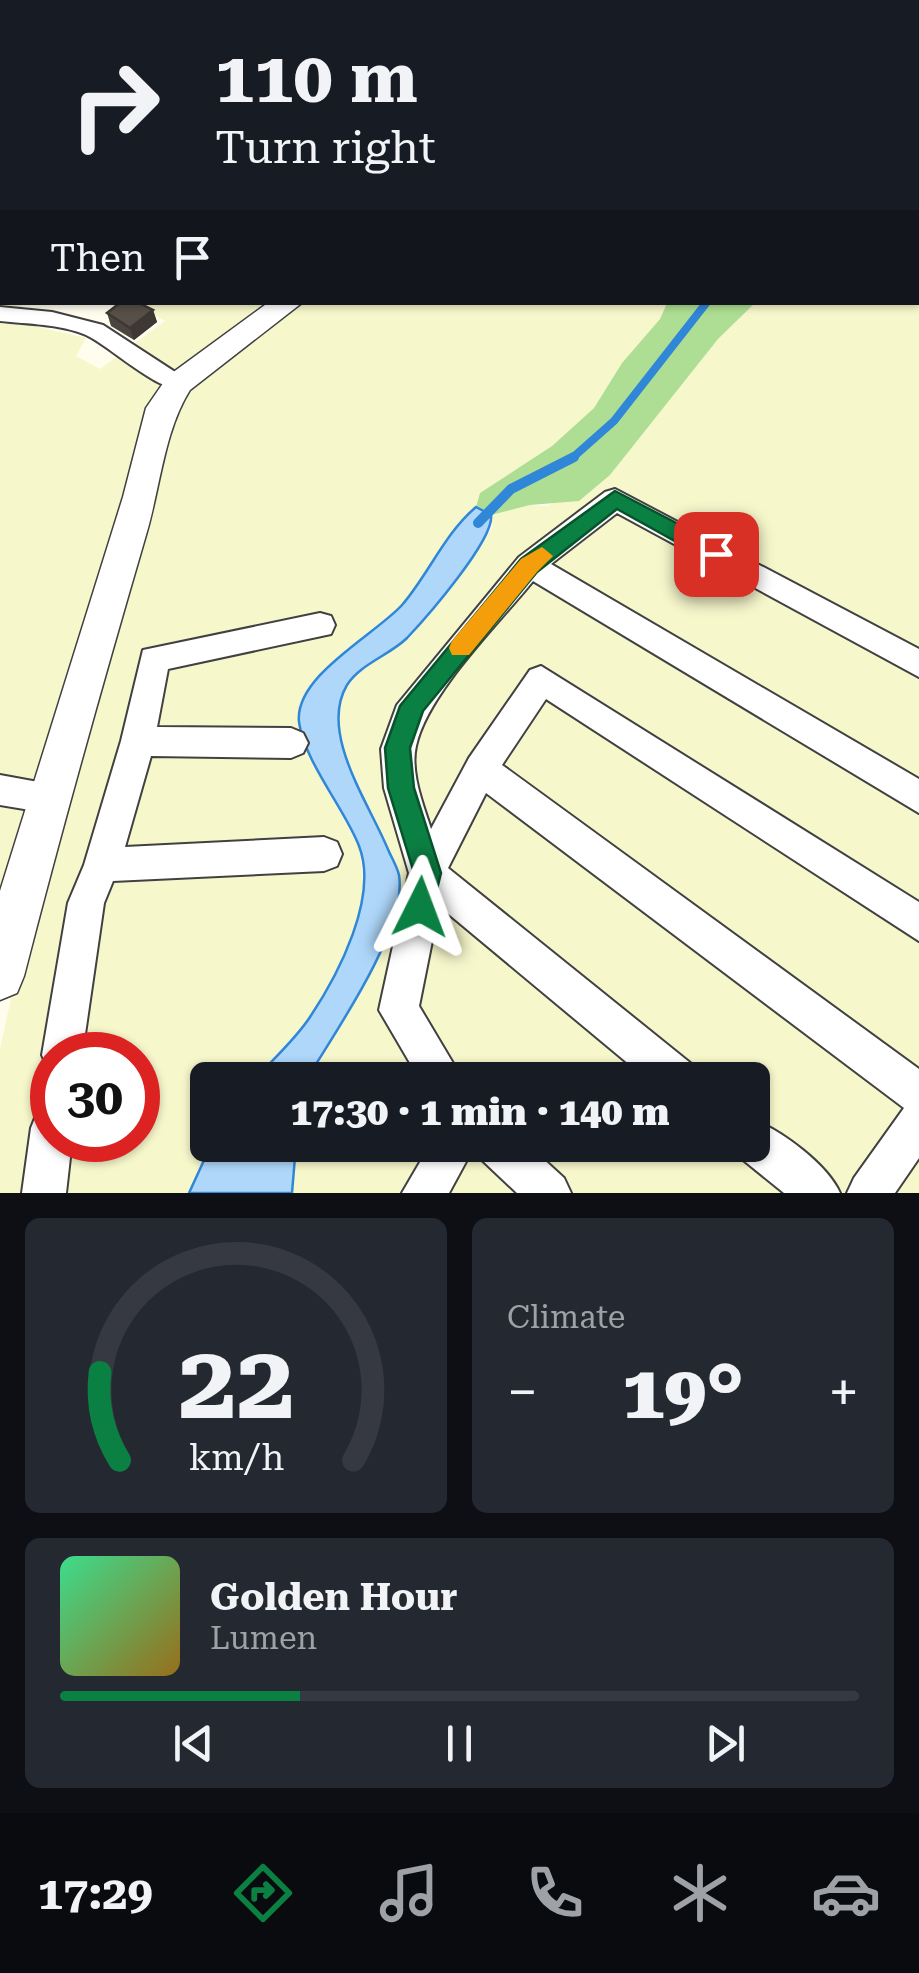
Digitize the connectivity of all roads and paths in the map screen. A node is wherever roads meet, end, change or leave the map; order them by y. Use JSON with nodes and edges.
{"nodes":[{"id":1,"x":285,"y":305,"type":"edge"},
{"id":2,"x":0,"y":314,"type":"edge"},
{"id":3,"x":179,"y":383,"type":"junction"},
{"id":4,"x":529,"y":566,"type":"junction"},
{"id":5,"x":320,"y":625,"type":"dead end"},
{"id":6,"x":919,"y":664,"type":"edge"},
{"id":7,"x":138,"y":742,"type":"junction"},
{"id":8,"x":291,"y":743,"type":"dead end"},
{"id":9,"x":481,"y":769,"type":"junction"},
{"id":10,"x":0,"y":790,"type":"edge"},
{"id":11,"x":48,"y":797,"type":"junction"},
{"id":12,"x":919,"y":797,"type":"edge"},
{"id":13,"x":324,"y":854,"type":"dead end"},
{"id":14,"x":102,"y":864,"type":"junction"},
{"id":15,"x":428,"y":873,"type":"junction"},
{"id":16,"x":919,"y":924,"type":"edge"},
{"id":17,"x":0,"y":976,"type":"edge"},
{"id":18,"x":65,"y":1032,"type":"edge"},
{"id":19,"x":432,"y":1062,"type":"edge"},
{"id":20,"x":658,"y":1062,"type":"edge"},
{"id":21,"x":919,"y":1094,"type":"edge"},
{"id":22,"x":919,"y":1122,"type":"edge"},
{"id":23,"x":770,"y":1154,"type":"edge"},
{"id":24,"x":48,"y":1162,"type":"edge"},
{"id":25,"x":443,"y":1162,"type":"edge"},
{"id":26,"x":515,"y":1162,"type":"edge"},
{"id":27,"x":44,"y":1193,"type":"edge"},
{"id":28,"x":424,"y":1193,"type":"edge"},
{"id":29,"x":549,"y":1193,"type":"edge"},
{"id":30,"x":818,"y":1193,"type":"edge"},
{"id":31,"x":869,"y":1193,"type":"edge"}],
"edges":[{"from":1,"to":3,"type":"street"},
{"from":2,"to":3,"type":"street"},
{"from":3,"to":11,"type":"street"},
{"from":4,"to":6,"type":"street"},
{"from":4,"to":12,"type":"street"},
{"from":4,"to":15,"type":"street"},
{"from":5,"to":7,"type":"street"},
{"from":7,"to":8,"type":"street"},
{"from":7,"to":14,"type":"street"},
{"from":9,"to":15,"type":"street"},
{"from":9,"to":16,"type":"street"},
{"from":9,"to":21,"type":"street"},
{"from":10,"to":11,"type":"street"},
{"from":11,"to":17,"type":"street"},
{"from":13,"to":14,"type":"street"},
{"from":14,"to":18,"type":"street"},
{"from":15,"to":19,"type":"street"},
{"from":15,"to":20,"type":"street"},
{"from":22,"to":31,"type":"street"},
{"from":23,"to":30,"type":"street"},
{"from":24,"to":27,"type":"street"},
{"from":25,"to":28,"type":"street"},
{"from":26,"to":29,"type":"street"}]}
